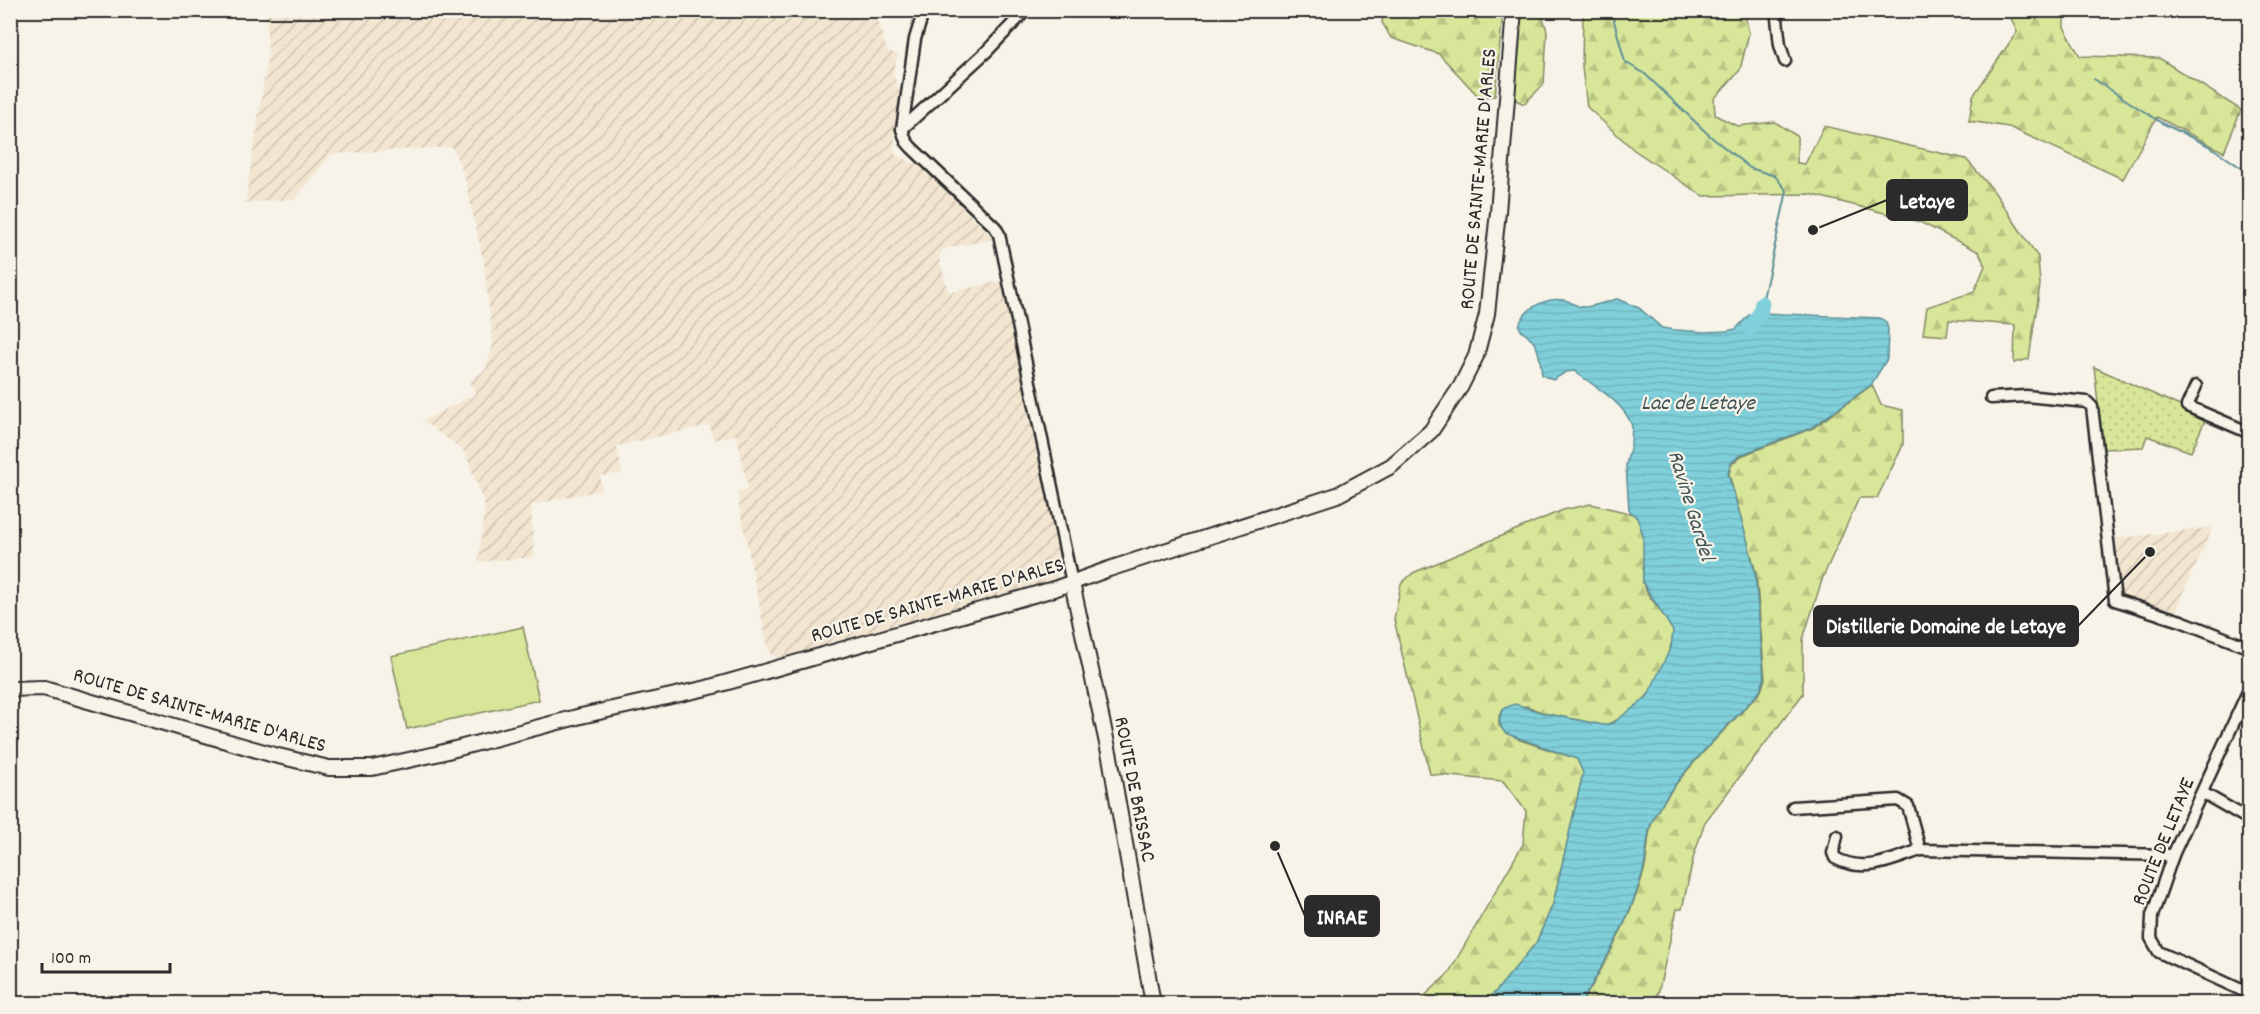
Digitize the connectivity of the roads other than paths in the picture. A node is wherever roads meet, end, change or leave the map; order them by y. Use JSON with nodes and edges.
{"nodes":[{"id":1,"x":924,"y":10,"type":"edge"},
{"id":2,"x":1026,"y":10,"type":"edge"},
{"id":3,"x":1514,"y":10,"type":"edge"},
{"id":4,"x":1776,"y":10,"type":"edge"},
{"id":5,"x":1785,"y":61,"type":"dead end"},
{"id":6,"x":902,"y":129,"type":"junction"},
{"id":7,"x":2196,"y":386,"type":"dead end"},
{"id":8,"x":1991,"y":398,"type":"dead end"},
{"id":9,"x":2250,"y":433,"type":"edge"},
{"id":10,"x":1072,"y":583,"type":"junction"},
{"id":11,"x":2250,"y":648,"type":"edge"},
{"id":12,"x":2250,"y":687,"type":"edge"},
{"id":13,"x":10,"y":689,"type":"edge"},
{"id":14,"x":2203,"y":793,"type":"junction"},
{"id":15,"x":1793,"y":807,"type":"dead end"},
{"id":16,"x":2250,"y":820,"type":"edge"},
{"id":17,"x":1837,"y":836,"type":"dead end"},
{"id":18,"x":1920,"y":850,"type":"junction"},
{"id":19,"x":2173,"y":855,"type":"junction"},
{"id":20,"x":2250,"y":994,"type":"edge"},
{"id":21,"x":1153,"y":1004,"type":"edge"}],
"edges":[{"from":1,"to":6,"type":"street"},
{"from":2,"to":6,"type":"street"},
{"from":3,"to":10,"type":"main road","name":"ROUTE DE SAINTE-MARIE D'ARLES"},
{"from":4,"to":5,"type":"street"},
{"from":6,"to":10,"type":"street"},
{"from":7,"to":9,"type":"street"},
{"from":8,"to":11,"type":"street"},
{"from":10,"to":13,"type":"main road","name":"ROUTE DE SAINTE-MARIE D'ARLES"},
{"from":10,"to":21,"type":"main road","name":"ROUTE DE BRISSAC"},
{"from":12,"to":14,"type":"street","name":"ROUTE DE LETAYE"},
{"from":14,"to":16,"type":"street"},
{"from":14,"to":19,"type":"street","name":"ROUTE DE LETAYE"},
{"from":15,"to":18,"type":"street"},
{"from":17,"to":18,"type":"street"},
{"from":18,"to":19,"type":"street"},
{"from":19,"to":20,"type":"street","name":"ROUTE DE LETAYE"}]}
